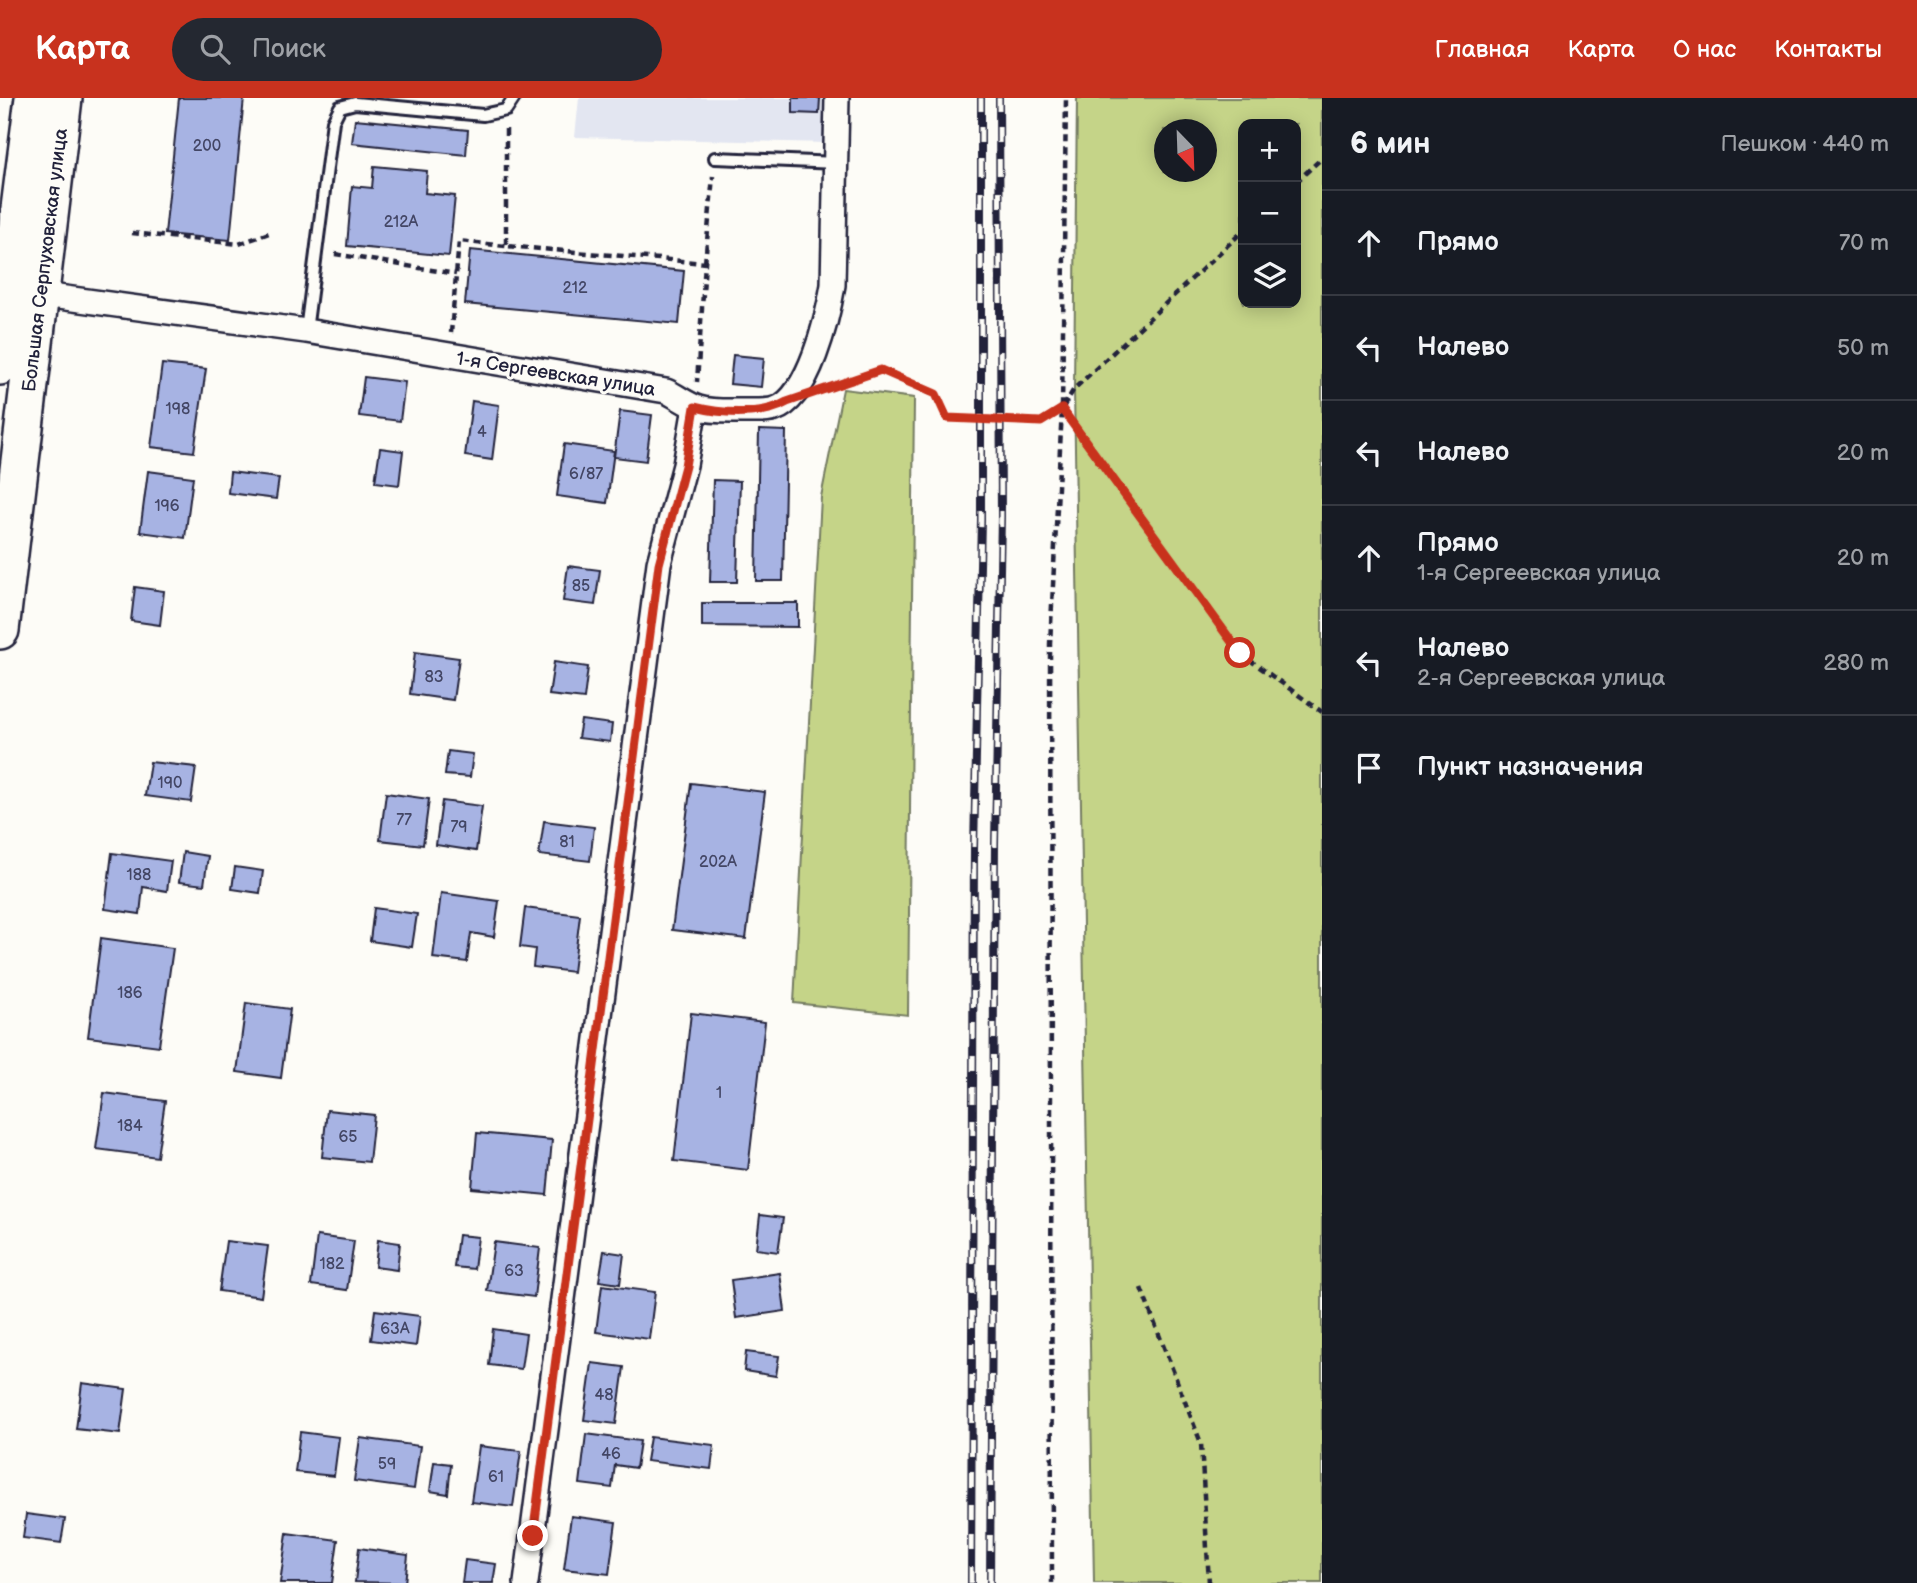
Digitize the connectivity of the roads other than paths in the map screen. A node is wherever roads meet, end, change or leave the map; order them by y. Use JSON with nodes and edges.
{"nodes":[{"id":1,"x":34,"y":98,"type":"edge"},
{"id":2,"x":63,"y":98,"type":"edge"},
{"id":3,"x":514,"y":98,"type":"edge"},
{"id":4,"x":837,"y":98,"type":"edge"},
{"id":5,"x":715,"y":158,"type":"road end"},
{"id":6,"x":837,"y":163,"type":"junction"},
{"id":7,"x":24,"y":292,"type":"junction"},
{"id":8,"x":306,"y":331,"type":"junction"},
{"id":9,"x":0,"y":366,"type":"edge"},
{"id":10,"x":695,"y":407,"type":"junction"},
{"id":11,"x":0,"y":630,"type":"edge"},
{"id":12,"x":526,"y":1583,"type":"edge"}],
"edges":[{"from":1,"to":7,"type":"main road","name":"Большая Серпуховская улица"},
{"from":2,"to":7,"type":"main road","name":"Большая Серпуховская улица"},
{"from":3,"to":8,"type":"lane"},
{"from":4,"to":6,"type":"street"},
{"from":5,"to":6,"type":"lane"},
{"from":6,"to":10,"type":"street","name":"1-я Сергеевская улица"},
{"from":7,"to":8,"type":"street","name":"1-я Сергеевская улица"},
{"from":7,"to":9,"type":"main road","name":"Большая Серпуховская улица"},
{"from":7,"to":11,"type":"main road","name":"Большая Серпуховская улица"},
{"from":8,"to":10,"type":"street","name":"1-я Сергеевская улица"},
{"from":10,"to":12,"type":"street"}]}
